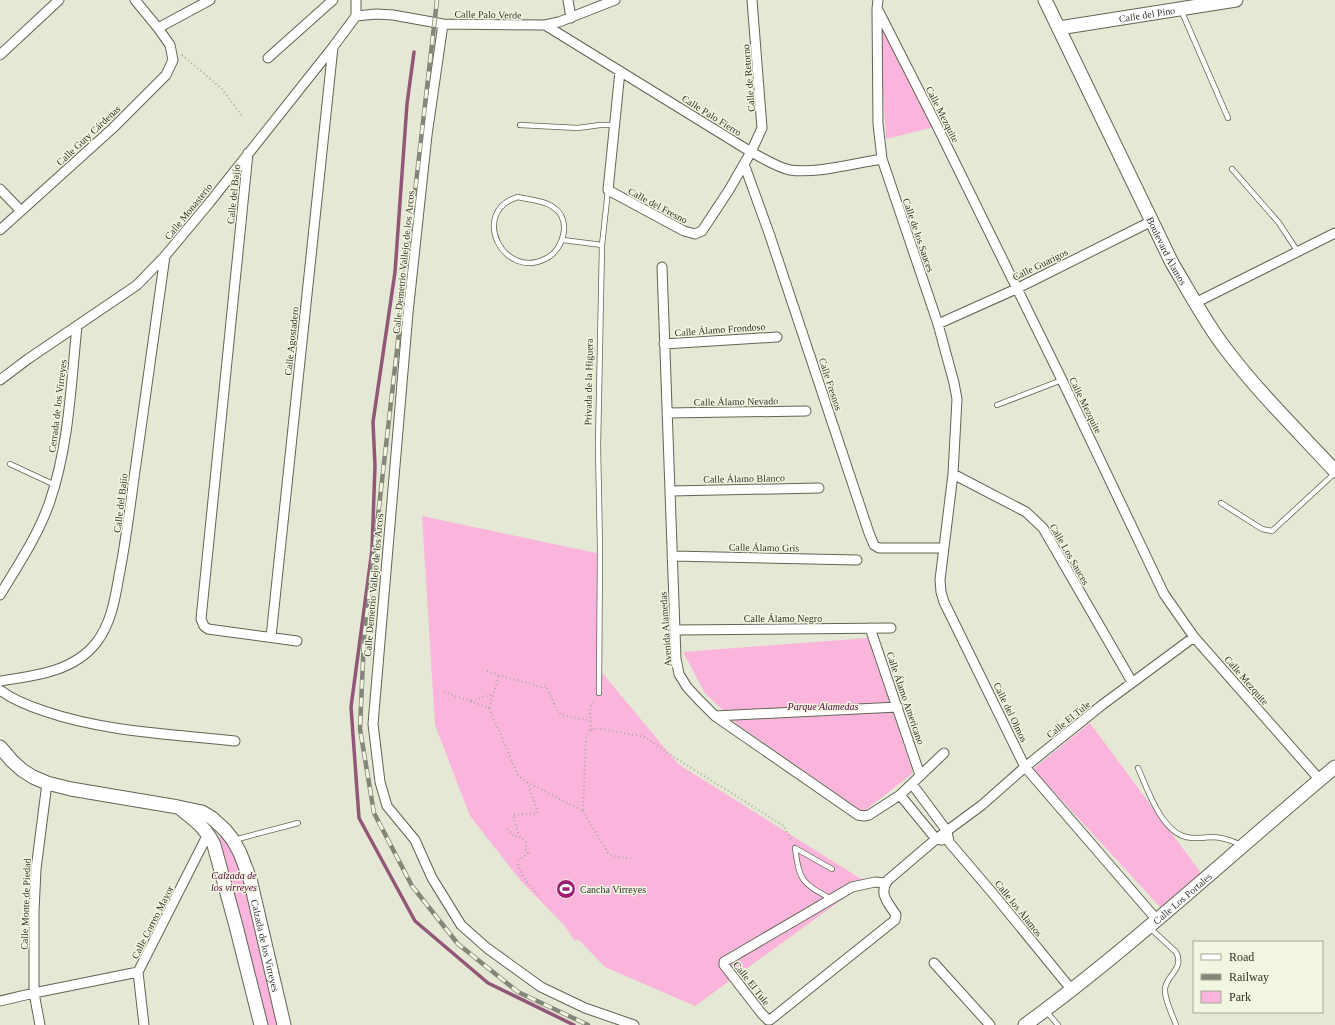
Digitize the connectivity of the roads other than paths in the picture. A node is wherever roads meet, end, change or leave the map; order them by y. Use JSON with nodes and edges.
{"nodes":[{"id":1,"x":59,"y":0,"type":"edge"},
{"id":2,"x":134,"y":0,"type":"edge"},
{"id":3,"x":210,"y":0,"type":"edge"},
{"id":4,"x":332,"y":0,"type":"edge"},
{"id":5,"x":356,"y":0,"type":"edge"},
{"id":6,"x":568,"y":0,"type":"edge"},
{"id":7,"x":615,"y":0,"type":"edge"},
{"id":8,"x":752,"y":0,"type":"edge"},
{"id":9,"x":1045,"y":0,"type":"edge"},
{"id":10,"x":1236,"y":0,"type":"edge"},
{"id":11,"x":878,"y":5,"type":"edge"},
{"id":12,"x":1178,"y":5,"type":"edge"},
{"id":13,"x":356,"y":16,"type":"junction"},
{"id":14,"x":571,"y":18,"type":"junction"},
{"id":15,"x":443,"y":24,"type":"junction"},
{"id":16,"x":545,"y":25,"type":"junction"},
{"id":17,"x":158,"y":28,"type":"junction"},
{"id":18,"x":1059,"y":28,"type":"junction"},
{"id":19,"x":333,"y":47,"type":"junction"},
{"id":20,"x":0,"y":55,"type":"edge"},
{"id":21,"x":268,"y":58,"type":"dead end"},
{"id":22,"x":620,"y":71,"type":"junction"},
{"id":23,"x":1228,"y":118,"type":"dead end"},
{"id":24,"x":615,"y":125,"type":"junction"},
{"id":25,"x":520,"y":126,"type":"dead end"},
{"id":26,"x":751,"y":152,"type":"junction"},
{"id":27,"x":248,"y":153,"type":"junction"},
{"id":28,"x":882,"y":159,"type":"junction"},
{"id":29,"x":744,"y":164,"type":"junction"},
{"id":30,"x":1232,"y":169,"type":"dead end"},
{"id":31,"x":0,"y":189,"type":"edge"},
{"id":32,"x":608,"y":190,"type":"junction"},
{"id":33,"x":21,"y":211,"type":"junction"},
{"id":34,"x":1152,"y":221,"type":"junction"},
{"id":35,"x":0,"y":230,"type":"edge"},
{"id":36,"x":1335,"y":234,"type":"edge"},
{"id":37,"x":563,"y":240,"type":"junction"},
{"id":38,"x":602,"y":245,"type":"junction"},
{"id":39,"x":1298,"y":252,"type":"junction"},
{"id":40,"x":165,"y":256,"type":"junction"},
{"id":41,"x":662,"y":268,"type":"dead end"},
{"id":42,"x":1016,"y":289,"type":"junction"},
{"id":43,"x":1195,"y":303,"type":"junction"},
{"id":44,"x":938,"y":324,"type":"junction"},
{"id":45,"x":77,"y":326,"type":"junction"},
{"id":46,"x":777,"y":337,"type":"dead end"},
{"id":47,"x":664,"y":344,"type":"junction"},
{"id":48,"x":0,"y":380,"type":"edge"},
{"id":49,"x":1062,"y":380,"type":"junction"},
{"id":50,"x":996,"y":405,"type":"dead end"},
{"id":51,"x":806,"y":411,"type":"dead end"},
{"id":52,"x":667,"y":413,"type":"junction"},
{"id":53,"x":10,"y":464,"type":"dead end"},
{"id":54,"x":1335,"y":472,"type":"edge"},
{"id":55,"x":953,"y":474,"type":"junction"},
{"id":56,"x":55,"y":485,"type":"junction"},
{"id":57,"x":819,"y":488,"type":"dead end"},
{"id":58,"x":671,"y":491,"type":"junction"},
{"id":59,"x":1221,"y":503,"type":"dead end"},
{"id":60,"x":944,"y":548,"type":"junction"},
{"id":61,"x":672,"y":556,"type":"junction"},
{"id":62,"x":857,"y":560,"type":"dead end"},
{"id":63,"x":0,"y":595,"type":"edge"},
{"id":64,"x":870,"y":628,"type":"junction"},
{"id":65,"x":890,"y":628,"type":"dead end"},
{"id":66,"x":675,"y":630,"type":"junction"},
{"id":67,"x":271,"y":637,"type":"junction"},
{"id":68,"x":1194,"y":637,"type":"junction"},
{"id":69,"x":297,"y":641,"type":"dead end"},
{"id":70,"x":0,"y":682,"type":"edge"},
{"id":71,"x":1132,"y":682,"type":"junction"},
{"id":72,"x":0,"y":690,"type":"edge"},
{"id":73,"x":599,"y":693,"type":"road end"},
{"id":74,"x":898,"y":707,"type":"junction"},
{"id":75,"x":715,"y":716,"type":"junction"},
{"id":76,"x":235,"y":741,"type":"dead end"},
{"id":77,"x":0,"y":747,"type":"edge"},
{"id":78,"x":944,"y":753,"type":"dead end"},
{"id":79,"x":1025,"y":767,"type":"junction"},
{"id":80,"x":1335,"y":767,"type":"edge"},
{"id":81,"x":1138,"y":768,"type":"dead end"},
{"id":82,"x":920,"y":775,"type":"junction"},
{"id":83,"x":1320,"y":780,"type":"junction"},
{"id":84,"x":47,"y":783,"type":"junction"},
{"id":85,"x":912,"y":784,"type":"junction"},
{"id":86,"x":900,"y":795,"type":"junction"},
{"id":87,"x":178,"y":807,"type":"junction"},
{"id":88,"x":298,"y":823,"type":"dead end"},
{"id":89,"x":947,"y":830,"type":"junction"},
{"id":90,"x":208,"y":834,"type":"junction"},
{"id":91,"x":936,"y":839,"type":"junction"},
{"id":92,"x":233,"y":840,"type":"junction"},
{"id":93,"x":949,"y":842,"type":"junction"},
{"id":94,"x":1243,"y":845,"type":"junction"},
{"id":95,"x":832,"y":869,"type":"dead end"},
{"id":96,"x":886,"y":883,"type":"junction"},
{"id":97,"x":831,"y":899,"type":"junction"},
{"id":98,"x":1153,"y":923,"type":"junction"},
{"id":99,"x":934,"y":963,"type":"dead end"},
{"id":100,"x":138,"y":972,"type":"junction"},
{"id":101,"x":1071,"y":989,"type":"junction"},
{"id":102,"x":34,"y":993,"type":"junction"},
{"id":103,"x":0,"y":1001,"type":"edge"},
{"id":104,"x":1045,"y":1010,"type":"junction"},
{"id":105,"x":40,"y":1025,"type":"edge"},
{"id":106,"x":144,"y":1025,"type":"edge"},
{"id":107,"x":261,"y":1025,"type":"edge"},
{"id":108,"x":284,"y":1025,"type":"edge"},
{"id":109,"x":634,"y":1025,"type":"edge"},
{"id":110,"x":990,"y":1025,"type":"edge"},
{"id":111,"x":1025,"y":1025,"type":"edge"},
{"id":112,"x":1058,"y":1025,"type":"edge"},
{"id":113,"x":1176,"y":1025,"type":"edge"}],
"edges":[{"from":1,"to":20,"type":"street"},
{"from":2,"to":17,"type":"street"},
{"from":3,"to":17,"type":"street"},
{"from":4,"to":21,"type":"street"},
{"from":5,"to":13,"type":"street"},
{"from":6,"to":14,"type":"street"},
{"from":7,"to":14,"type":"street","name":"Calle Palo Verde"},
{"from":8,"to":26,"type":"street","name":"Calle de Retorno"},
{"from":9,"to":18,"type":"street","name":"Boulevard Álamos"},
{"from":10,"to":12,"type":"street","name":"Calle del Pino"},
{"from":11,"to":28,"type":"street","name":"Calle de los Sauces"},
{"from":11,"to":42,"type":"street","name":"Calle Mezquite"},
{"from":12,"to":18,"type":"street","name":"Calle del Pino"},
{"from":12,"to":23,"type":"lane"},
{"from":13,"to":15,"type":"street","name":"Calle Palo Verde"},
{"from":13,"to":19,"type":"street","name":"Calle Monasterio"},
{"from":14,"to":16,"type":"street","name":"Calle Palo Verde"},
{"from":15,"to":16,"type":"street","name":"Calle Palo Verde"},
{"from":15,"to":109,"type":"street","name":"Calle Demetrio Vallejo de los Arcos"},
{"from":16,"to":22,"type":"street","name":"Calle Palo Fierro"},
{"from":17,"to":33,"type":"street","name":"Calle Guty Cárdenas"},
{"from":18,"to":34,"type":"street","name":"Boulevard Álamos"},
{"from":19,"to":27,"type":"street","name":"Calle Monasterio"},
{"from":19,"to":67,"type":"street","name":"Calle Agostadero"},
{"from":22,"to":24,"type":"street","name":"Privada de la Higuera"},
{"from":22,"to":26,"type":"street","name":"Calle Palo Fierro"},
{"from":24,"to":25,"type":"lane"},
{"from":24,"to":32,"type":"street","name":"Privada de la Higuera"},
{"from":26,"to":28,"type":"street","name":"Calle Palo Fierro"},
{"from":26,"to":29,"type":"street","name":"Calle del Fresno"},
{"from":27,"to":40,"type":"street","name":"Calle Monasterio"},
{"from":27,"to":67,"type":"street","name":"Calle del Bajío"},
{"from":28,"to":44,"type":"street","name":"Calle de los Sauces"},
{"from":29,"to":32,"type":"street","name":"Calle del Fresno"},
{"from":29,"to":60,"type":"street","name":"Calle Fresnos"},
{"from":30,"to":39,"type":"lane"},
{"from":31,"to":33,"type":"street"},
{"from":32,"to":38,"type":"lane","name":"Privada de la Higuera"},
{"from":33,"to":35,"type":"street","name":"Calle Guty Cárdenas"},
{"from":34,"to":42,"type":"street","name":"Calle Guarigos"},
{"from":34,"to":43,"type":"street","name":"Boulevard Álamos"},
{"from":36,"to":39,"type":"street"},
{"from":37,"to":37,"type":"lane"},
{"from":37,"to":38,"type":"lane"},
{"from":38,"to":73,"type":"lane","name":"Privada de la Higuera"},
{"from":39,"to":43,"type":"street"},
{"from":40,"to":45,"type":"street","name":"Calle Monasterio"},
{"from":40,"to":70,"type":"street","name":"Calle del Bajío"},
{"from":41,"to":47,"type":"street","name":"Avenida Alamedas"},
{"from":42,"to":44,"type":"street","name":"Calle Guarigos"},
{"from":42,"to":49,"type":"street","name":"Calle Mezquite"},
{"from":43,"to":54,"type":"street","name":"Boulevard Álamos"},
{"from":44,"to":55,"type":"street","name":"Calle de los Sauces"},
{"from":45,"to":48,"type":"street","name":"Calle Monasterio"},
{"from":45,"to":56,"type":"street","name":"Cerrada de los Virreyes"},
{"from":46,"to":47,"type":"street","name":"Calle Álamo Frondoso"},
{"from":47,"to":52,"type":"street","name":"Avenida Alamedas"},
{"from":49,"to":50,"type":"lane"},
{"from":49,"to":68,"type":"street","name":"Calle Mezquite"},
{"from":51,"to":52,"type":"street","name":"Calle Álamo Nevado"},
{"from":52,"to":58,"type":"street","name":"Avenida Alamedas"},
{"from":53,"to":56,"type":"lane"},
{"from":54,"to":59,"type":"lane"},
{"from":55,"to":60,"type":"street","name":"Calle del Olmos"},
{"from":55,"to":71,"type":"street","name":"Calle Los Sauces"},
{"from":56,"to":63,"type":"street","name":"Cerrada de los Virreyes"},
{"from":57,"to":58,"type":"street","name":"Calle Álamo Blanco"},
{"from":58,"to":61,"type":"street","name":"Avenida Alamedas"},
{"from":60,"to":79,"type":"street","name":"Calle del Olmos"},
{"from":61,"to":62,"type":"street","name":"Calle Álamo Gris"},
{"from":61,"to":66,"type":"street","name":"Avenida Alamedas"},
{"from":64,"to":65,"type":"street","name":"Calle Álamo Negro"},
{"from":64,"to":66,"type":"street","name":"Calle Álamo Negro"},
{"from":64,"to":74,"type":"street","name":"Calle Álamo Americano"},
{"from":66,"to":75,"type":"street","name":"Avenida Alamedas"},
{"from":67,"to":69,"type":"street"},
{"from":68,"to":71,"type":"street","name":"Calle El Tule"},
{"from":68,"to":83,"type":"street","name":"Calle Mezquite"},
{"from":71,"to":79,"type":"street","name":"Calle El Tule"},
{"from":72,"to":76,"type":"street"},
{"from":74,"to":75,"type":"street"},
{"from":74,"to":82,"type":"street","name":"Calle Álamo Americano"},
{"from":75,"to":86,"type":"street","name":"Avenida Alamedas"},
{"from":77,"to":84,"type":"street","name":"Calzada de los Virreyes"},
{"from":78,"to":82,"type":"street","name":"Avenida Alamedas"},
{"from":79,"to":89,"type":"street","name":"Calle El Tule"},
{"from":79,"to":98,"type":"street","name":"Calle del Olmos"},
{"from":80,"to":83,"type":"street","name":"Calle Los Portales"},
{"from":81,"to":94,"type":"lane"},
{"from":82,"to":85,"type":"street","name":"Avenida Alamedas"},
{"from":83,"to":94,"type":"street","name":"Calle Los Portales"},
{"from":84,"to":87,"type":"street","name":"Calzada de los Virreyes"},
{"from":84,"to":102,"type":"street","name":"Calle Monte de Piedad"},
{"from":85,"to":86,"type":"street","name":"Avenida Alamedas"},
{"from":85,"to":89,"type":"street"},
{"from":86,"to":91,"type":"street"},
{"from":87,"to":90,"type":"street","name":"Calzada de los Virreyes"},
{"from":87,"to":92,"type":"street","name":"Calzada de los Virreyes"},
{"from":88,"to":92,"type":"lane"},
{"from":89,"to":91,"type":"street","name":"Calle El Tule"},
{"from":89,"to":93,"type":"street"},
{"from":90,"to":100,"type":"street","name":"Calle Correo Mayor"},
{"from":90,"to":107,"type":"street","name":"Calzada de los Virreyes"},
{"from":91,"to":93,"type":"street"},
{"from":91,"to":96,"type":"street","name":"Calle El Tule"},
{"from":92,"to":108,"type":"street","name":"Calzada de los Virreyes"},
{"from":93,"to":101,"type":"street","name":"Calle los Álamos"},
{"from":94,"to":98,"type":"street","name":"Calle Los Portales"},
{"from":95,"to":97,"type":"lane"},
{"from":96,"to":97,"type":"street","name":"Calle El Tule"},
{"from":96,"to":97,"type":"street","name":"Calle El Tule"},
{"from":98,"to":101,"type":"street","name":"Calle Los Portales"},
{"from":98,"to":113,"type":"lane"},
{"from":99,"to":110,"type":"street"},
{"from":100,"to":102,"type":"street"},
{"from":100,"to":106,"type":"street","name":"Calle Correo Mayor"},
{"from":101,"to":104,"type":"street","name":"Calle Los Portales"},
{"from":102,"to":103,"type":"street"},
{"from":102,"to":105,"type":"street","name":"Calle Monte de Piedad"},
{"from":104,"to":111,"type":"street","name":"Calle Los Portales"},
{"from":104,"to":112,"type":"lane"}]}
